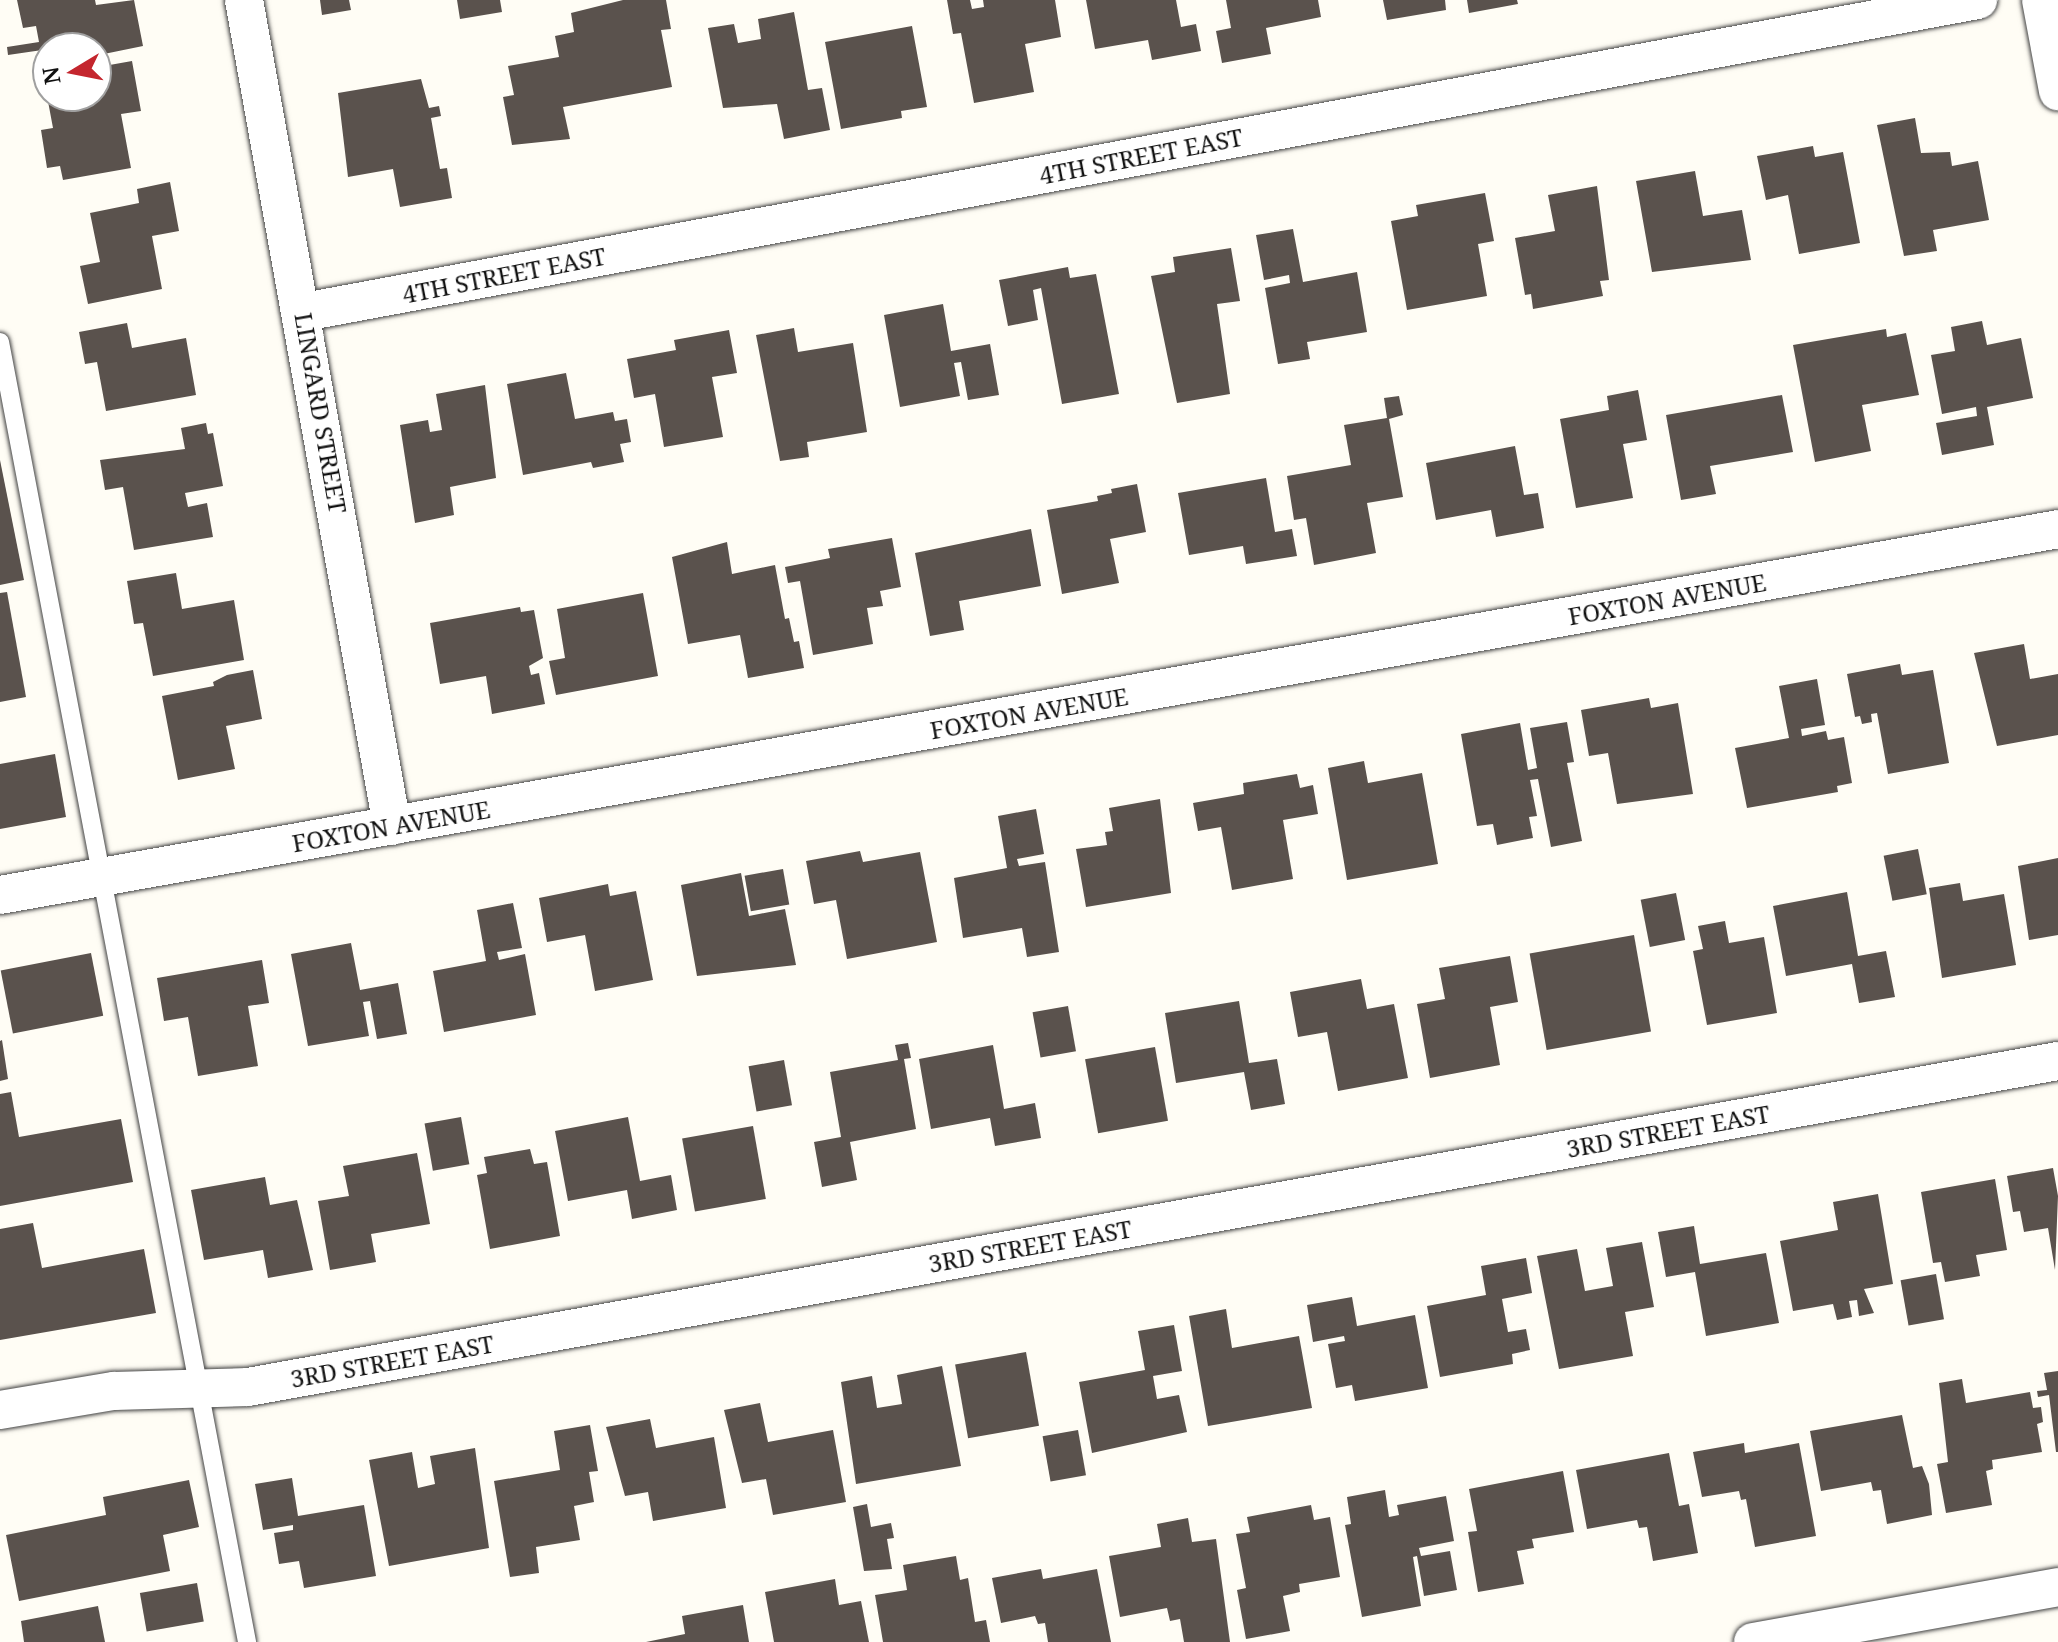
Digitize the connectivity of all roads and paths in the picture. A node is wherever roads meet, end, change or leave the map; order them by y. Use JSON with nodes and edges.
{"nodes":[{"id":1,"x":244,"y":0,"type":"edge"},
{"id":2,"x":1978,"y":0,"type":"edge"},
{"id":3,"x":2041,"y":0,"type":"edge"},
{"id":4,"x":2058,"y":91,"type":"edge"},
{"id":5,"x":304,"y":312,"type":"junction"},
{"id":6,"x":0,"y":342,"type":"edge"},
{"id":7,"x":2058,"y":529,"type":"edge"},
{"id":8,"x":392,"y":826,"type":"junction"},
{"id":9,"x":98,"y":876,"type":"junction"},
{"id":10,"x":0,"y":895,"type":"edge"},
{"id":11,"x":2058,"y":1061,"type":"edge"},
{"id":12,"x":199,"y":1386,"type":"junction"},
{"id":13,"x":0,"y":1410,"type":"edge"},
{"id":14,"x":2058,"y":1587,"type":"edge"},
{"id":15,"x":247,"y":1642,"type":"edge"},
{"id":16,"x":1753,"y":1642,"type":"edge"}],
"edges":[{"from":1,"to":5,"type":"street","name":"LINGARD STREET"},
{"from":2,"to":5,"type":"street","name":"4TH STREET EAST"},
{"from":3,"to":4,"type":"street"},
{"from":5,"to":8,"type":"street","name":"LINGARD STREET"},
{"from":6,"to":9,"type":"lane"},
{"from":7,"to":8,"type":"street","name":"FOXTON AVENUE"},
{"from":8,"to":9,"type":"street","name":"FOXTON AVENUE"},
{"from":9,"to":10,"type":"street","name":"FOXTON AVENUE"},
{"from":9,"to":12,"type":"lane"},
{"from":11,"to":12,"type":"street","name":"3RD STREET EAST"},
{"from":12,"to":13,"type":"street","name":"3RD STREET EAST"},
{"from":12,"to":15,"type":"lane"},
{"from":14,"to":16,"type":"street"}]}
